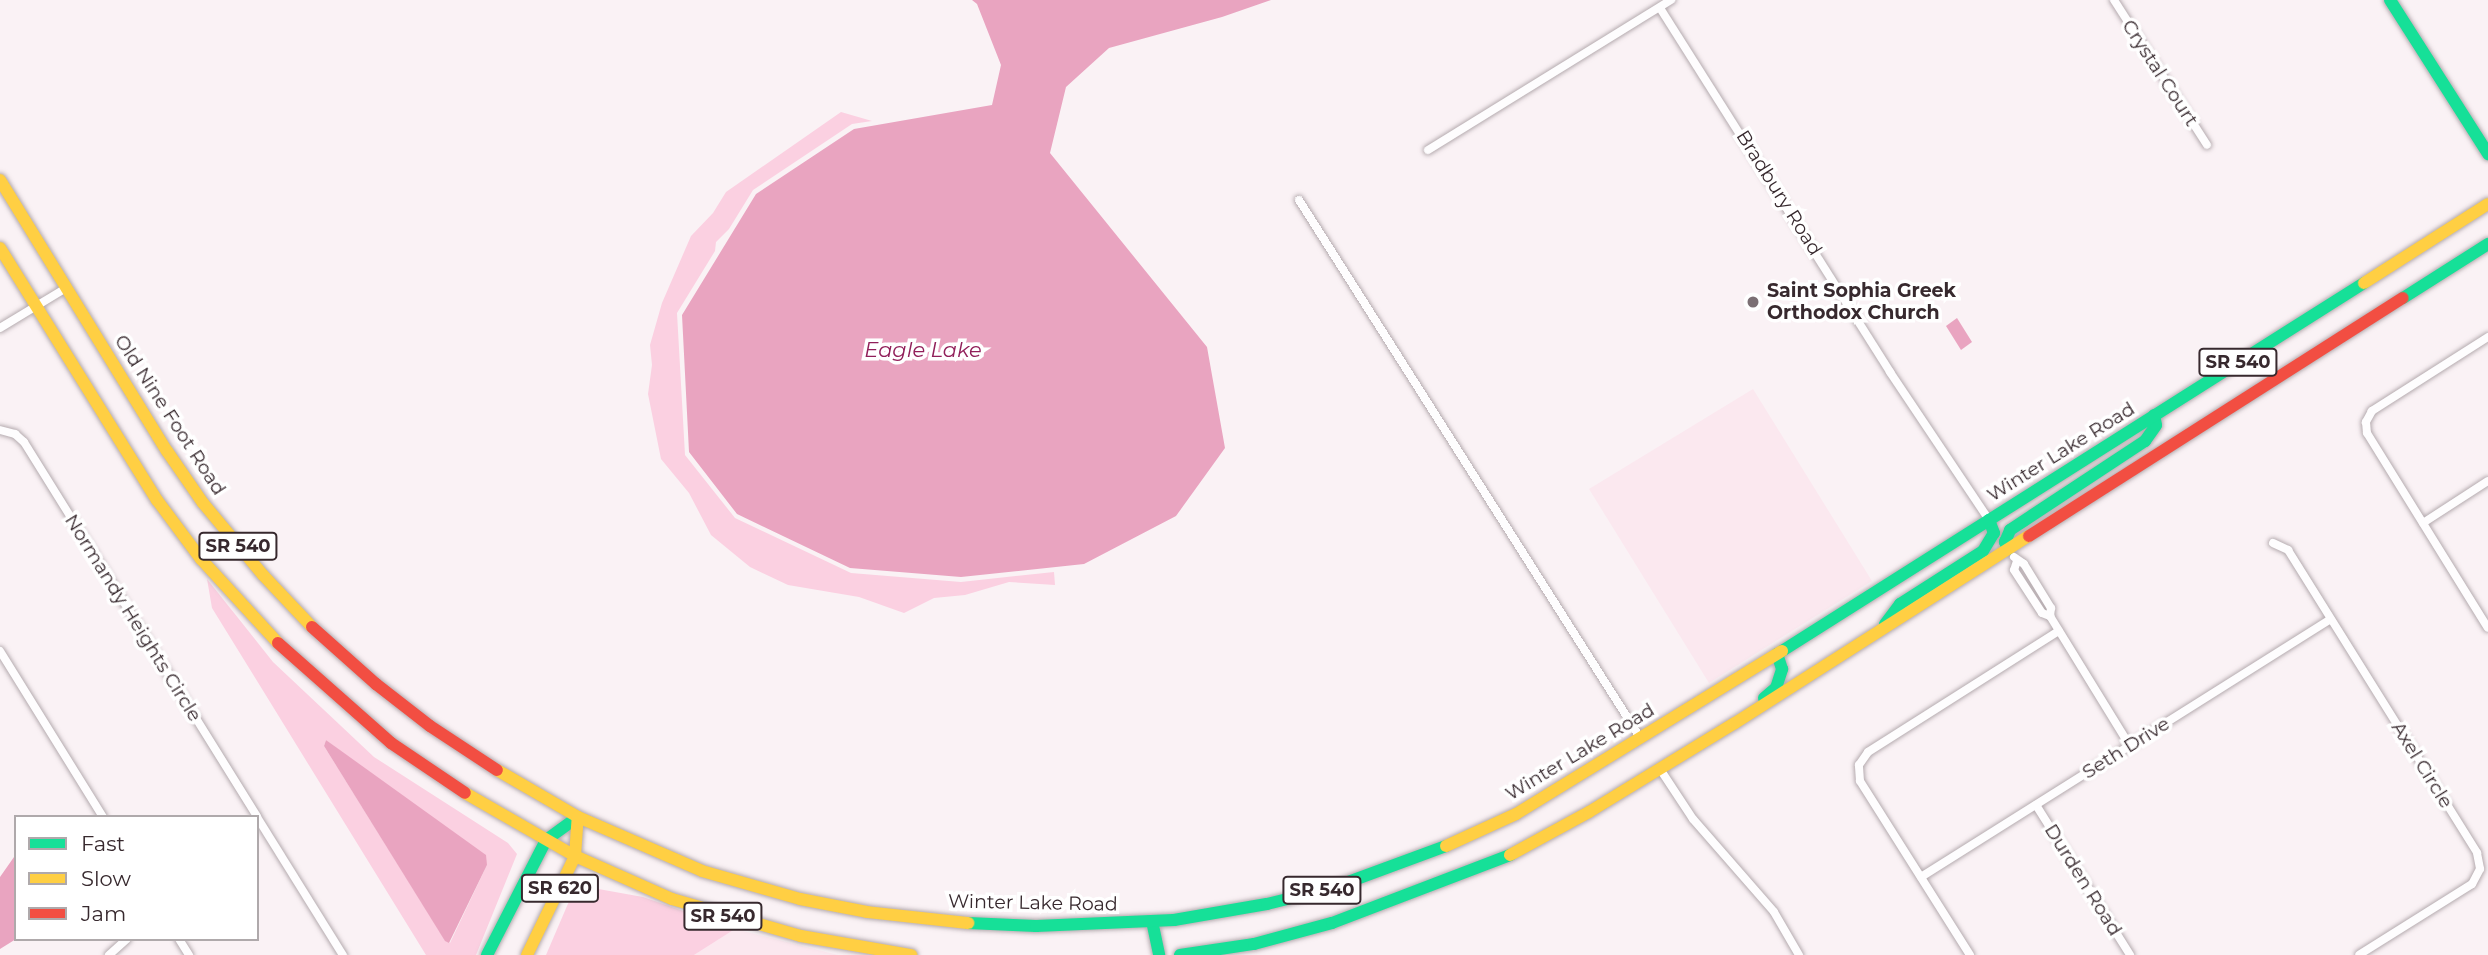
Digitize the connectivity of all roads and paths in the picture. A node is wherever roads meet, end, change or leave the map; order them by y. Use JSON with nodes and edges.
{"nodes":[{"id":1,"x":1671,"y":0,"type":"edge"},
{"id":2,"x":2114,"y":0,"type":"edge"},
{"id":3,"x":2390,"y":0,"type":"edge"},
{"id":4,"x":1660,"y":8,"type":"junction"},
{"id":5,"x":2207,"y":145,"type":"dead end"},
{"id":6,"x":1428,"y":150,"type":"dead end"},
{"id":7,"x":2488,"y":154,"type":"edge"},
{"id":8,"x":0,"y":180,"type":"edge"},
{"id":9,"x":1299,"y":200,"type":"dead end"},
{"id":10,"x":2488,"y":204,"type":"edge"},
{"id":11,"x":2488,"y":244,"type":"edge"},
{"id":12,"x":0,"y":248,"type":"edge"},
{"id":13,"x":66,"y":288,"type":"junction"},
{"id":14,"x":35,"y":305,"type":"junction"},
{"id":15,"x":0,"y":328,"type":"edge"},
{"id":16,"x":2488,"y":337,"type":"edge"},
{"id":17,"x":2154,"y":415,"type":"junction"},
{"id":18,"x":0,"y":430,"type":"edge"},
{"id":19,"x":2488,"y":481,"type":"edge"},
{"id":20,"x":1989,"y":520,"type":"junction"},
{"id":21,"x":2423,"y":523,"type":"junction"},
{"id":22,"x":2273,"y":543,"type":"dead end"},
{"id":23,"x":2008,"y":549,"type":"junction"},
{"id":24,"x":2331,"y":619,"type":"junction"},
{"id":25,"x":2488,"y":626,"type":"edge"},
{"id":26,"x":1882,"y":630,"type":"junction"},
{"id":27,"x":2059,"y":631,"type":"junction"},
{"id":28,"x":0,"y":651,"type":"edge"},
{"id":29,"x":1777,"y":654,"type":"junction"},
{"id":30,"x":1641,"y":739,"type":"junction"},
{"id":31,"x":1698,"y":746,"type":"junction"},
{"id":32,"x":2130,"y":746,"type":"junction"},
{"id":33,"x":1660,"y":769,"type":"junction"},
{"id":34,"x":2036,"y":805,"type":"junction"},
{"id":35,"x":102,"y":815,"type":"edge"},
{"id":36,"x":256,"y":815,"type":"edge"},
{"id":37,"x":578,"y":817,"type":"junction"},
{"id":38,"x":259,"y":820,"type":"edge"},
{"id":39,"x":546,"y":840,"type":"junction"},
{"id":40,"x":575,"y":856,"type":"junction"},
{"id":41,"x":1921,"y":877,"type":"junction"},
{"id":42,"x":1152,"y":921,"type":"junction"},
{"id":43,"x":125,"y":941,"type":"edge"},
{"id":44,"x":109,"y":955,"type":"edge"},
{"id":45,"x":343,"y":955,"type":"edge"},
{"id":46,"x":487,"y":955,"type":"edge"},
{"id":47,"x":527,"y":955,"type":"edge"},
{"id":48,"x":911,"y":955,"type":"edge"},
{"id":49,"x":1158,"y":955,"type":"edge"},
{"id":50,"x":1180,"y":955,"type":"edge"},
{"id":51,"x":1799,"y":955,"type":"edge"},
{"id":52,"x":1970,"y":955,"type":"edge"},
{"id":53,"x":2130,"y":955,"type":"edge"},
{"id":54,"x":2359,"y":955,"type":"edge"}],
"edges":[{"from":1,"to":4,"type":"street"},
{"from":2,"to":5,"type":"street","name":"Crystal Court"},
{"from":3,"to":7,"type":"main road"},
{"from":4,"to":6,"type":"street"},
{"from":4,"to":20,"type":"street","name":"Bradbury Road"},
{"from":8,"to":13,"type":"main road","name":"Old Nine Foot Road","number":"SR 540"},
{"from":9,"to":30,"type":"street"},
{"from":10,"to":17,"type":"main road","name":"Winter Lake Road","number":"SR 540"},
{"from":11,"to":23,"type":"main road","number":"SR 540"},
{"from":12,"to":14,"type":"main road","number":"SR 540"},
{"from":13,"to":14,"type":"street"},
{"from":13,"to":37,"type":"main road","name":"Old Nine Foot Road","number":"SR 540"},
{"from":14,"to":15,"type":"street"},
{"from":14,"to":39,"type":"main road","number":"SR 540"},
{"from":16,"to":21,"type":"street"},
{"from":17,"to":20,"type":"main road","name":"Winter Lake Road","number":"SR 540"},
{"from":17,"to":23,"type":"main road"},
{"from":18,"to":36,"type":"street","name":"Normandy Heights Circle"},
{"from":19,"to":21,"type":"street"},
{"from":20,"to":26,"type":"main road"},
{"from":20,"to":29,"type":"main road","name":"Winter Lake Road","number":"SR 540"},
{"from":21,"to":25,"type":"street"},
{"from":22,"to":24,"type":"street","name":"Axel Circle"},
{"from":23,"to":26,"type":"main road","number":"SR 540"},
{"from":23,"to":27,"type":"street"},
{"from":24,"to":32,"type":"street","name":"Seth Drive"},
{"from":24,"to":54,"type":"street","name":"Axel Circle"},
{"from":26,"to":31,"type":"main road","number":"SR 540"},
{"from":27,"to":32,"type":"street"},
{"from":27,"to":41,"type":"street"},
{"from":28,"to":35,"type":"street"},
{"from":29,"to":30,"type":"main road","name":"Winter Lake Road","number":"SR 540"},
{"from":29,"to":31,"type":"main road"},
{"from":30,"to":42,"type":"main road","name":"Winter Lake Road","number":"SR 540"},
{"from":31,"to":33,"type":"main road","number":"SR 540"},
{"from":32,"to":34,"type":"street","name":"Seth Drive"},
{"from":33,"to":50,"type":"main road","number":"SR 540"},
{"from":33,"to":51,"type":"street"},
{"from":34,"to":41,"type":"street","name":"Seth Drive"},
{"from":34,"to":53,"type":"street","name":"Durden Road"},
{"from":37,"to":39,"type":"main road","number":"SR 620"},
{"from":37,"to":40,"type":"main road","number":"SR 620"},
{"from":37,"to":42,"type":"main road","name":"Winter Lake Road","number":"SR 540"},
{"from":38,"to":45,"type":"street","name":"Normandy Heights Circle"},
{"from":39,"to":40,"type":"main road","number":"SR 540"},
{"from":39,"to":46,"type":"main road","number":"SR 620"},
{"from":40,"to":47,"type":"main road","number":"SR 620"},
{"from":40,"to":48,"type":"main road","number":"SR 540"},
{"from":41,"to":52,"type":"street"},
{"from":42,"to":49,"type":"main road"},
{"from":43,"to":44,"type":"street"}]}
